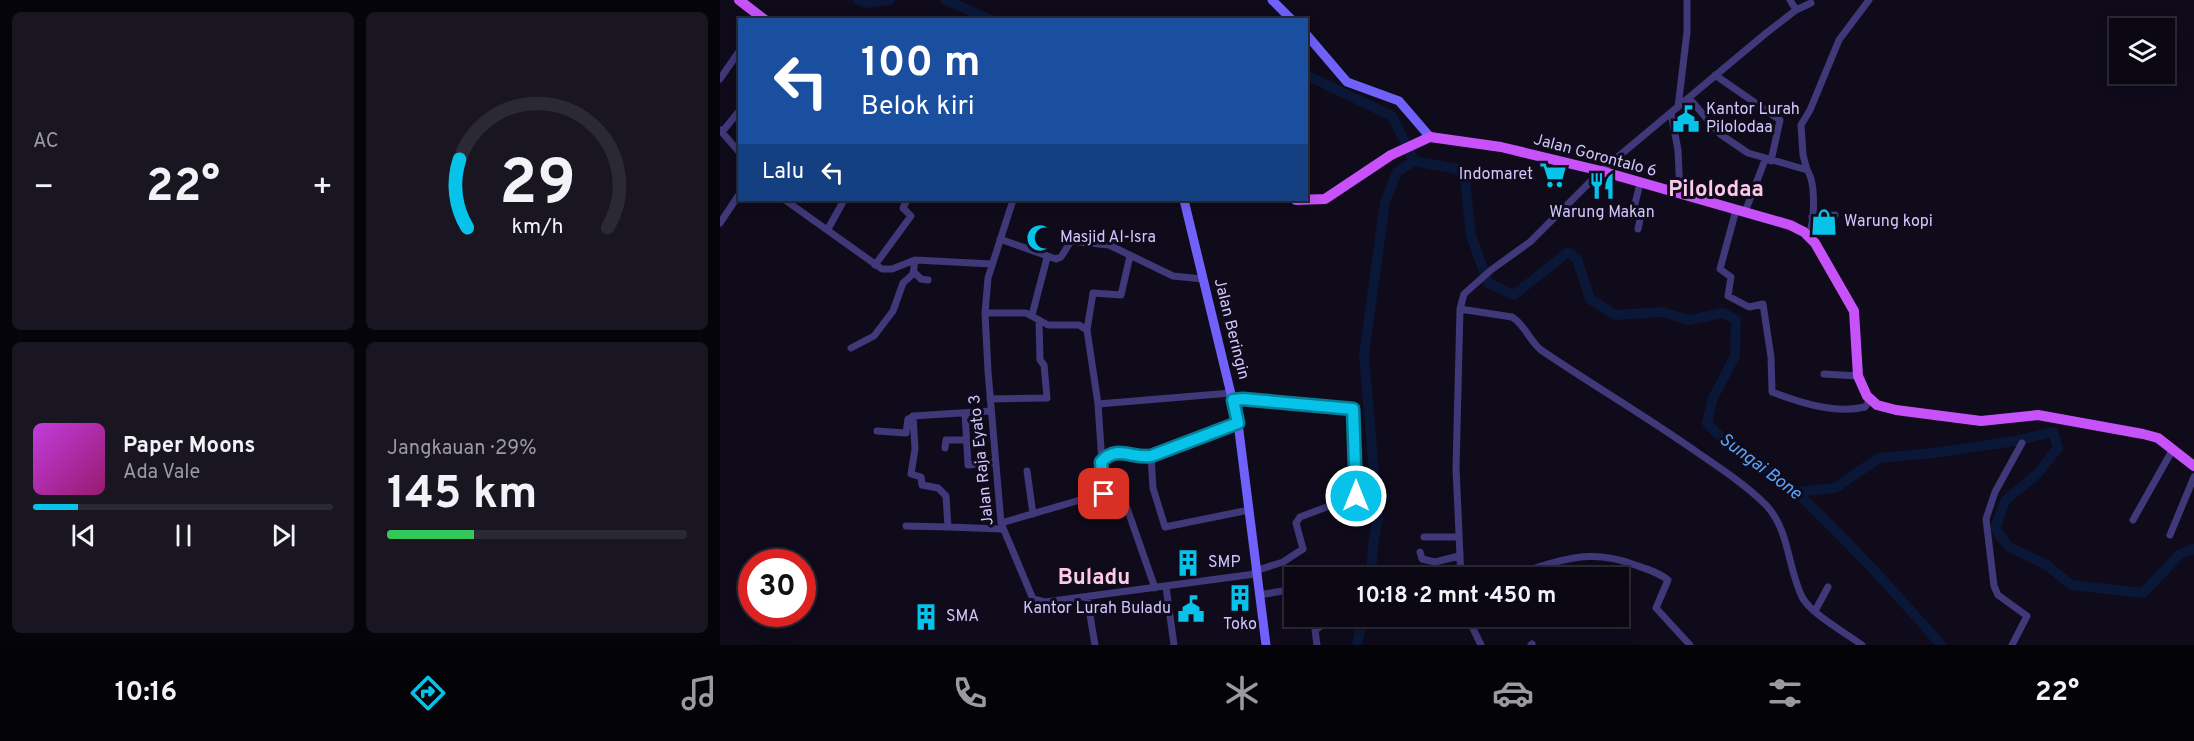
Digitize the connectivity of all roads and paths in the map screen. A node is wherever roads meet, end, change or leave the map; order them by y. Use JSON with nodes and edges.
{"nodes":[{"id":1,"x":739,"y":0,"type":"edge"},
{"id":2,"x":1272,"y":0,"type":"edge"},
{"id":3,"x":1687,"y":0,"type":"edge"},
{"id":4,"x":1790,"y":0,"type":"edge"},
{"id":5,"x":1869,"y":0,"type":"edge"},
{"id":6,"x":1811,"y":3,"type":"dead end"},
{"id":7,"x":1796,"y":10,"type":"junction"},
{"id":8,"x":761,"y":18,"type":"edge"},
{"id":9,"x":1290,"y":18,"type":"edge"},
{"id":10,"x":1308,"y":36,"type":"edge"},
{"id":11,"x":738,"y":53,"type":"edge"},
{"id":12,"x":1715,"y":75,"type":"junction"},
{"id":13,"x":720,"y":79,"type":"edge"},
{"id":14,"x":1689,"y":98,"type":"junction"},
{"id":15,"x":1678,"y":107,"type":"junction"},
{"id":16,"x":738,"y":112,"type":"edge"},
{"id":17,"x":1671,"y":113,"type":"junction"},
{"id":18,"x":721,"y":131,"type":"edge"},
{"id":19,"x":1426,"y":138,"type":"junction"},
{"id":20,"x":738,"y":151,"type":"edge"},
{"id":21,"x":1768,"y":160,"type":"junction"},
{"id":22,"x":1807,"y":170,"type":"junction"},
{"id":23,"x":1601,"y":171,"type":"junction"},
{"id":24,"x":1640,"y":183,"type":"junction"},
{"id":25,"x":1680,"y":194,"type":"junction"},
{"id":26,"x":738,"y":196,"type":"edge"},
{"id":27,"x":1308,"y":200,"type":"edge"},
{"id":28,"x":788,"y":201,"type":"edge"},
{"id":29,"x":843,"y":201,"type":"edge"},
{"id":30,"x":906,"y":201,"type":"edge"},
{"id":31,"x":1013,"y":201,"type":"edge"},
{"id":32,"x":1184,"y":201,"type":"edge"},
{"id":33,"x":1741,"y":211,"type":"junction"},
{"id":34,"x":1835,"y":215,"type":"dead end"},
{"id":35,"x":1812,"y":217,"type":"junction"},
{"id":36,"x":720,"y":223,"type":"edge"},
{"id":37,"x":828,"y":228,"type":"junction"},
{"id":38,"x":1638,"y":229,"type":"dead end"},
{"id":39,"x":1808,"y":236,"type":"junction"},
{"id":40,"x":1000,"y":239,"type":"junction"},
{"id":41,"x":1130,"y":256,"type":"junction"},
{"id":42,"x":1047,"y":258,"type":"junction"},
{"id":43,"x":915,"y":260,"type":"junction"},
{"id":44,"x":992,"y":264,"type":"junction"},
{"id":45,"x":875,"y":265,"type":"junction"},
{"id":46,"x":914,"y":272,"type":"junction"},
{"id":47,"x":1203,"y":279,"type":"junction"},
{"id":48,"x":928,"y":280,"type":"dead end"},
{"id":49,"x":1460,"y":309,"type":"junction"},
{"id":50,"x":985,"y":313,"type":"junction"},
{"id":51,"x":1032,"y":315,"type":"junction"},
{"id":52,"x":1039,"y":320,"type":"junction"},
{"id":53,"x":1087,"y":330,"type":"junction"},
{"id":54,"x":851,"y":348,"type":"dead end"},
{"id":55,"x":1824,"y":374,"type":"dead end"},
{"id":56,"x":1858,"y":376,"type":"junction"},
{"id":57,"x":1232,"y":397,"type":"junction"},
{"id":58,"x":990,"y":399,"type":"junction"},
{"id":59,"x":1870,"y":400,"type":"junction"},
{"id":60,"x":1098,"y":404,"type":"junction"},
{"id":61,"x":991,"y":411,"type":"junction"},
{"id":62,"x":966,"y":413,"type":"junction"},
{"id":63,"x":2024,"y":415,"type":"junction"},
{"id":64,"x":913,"y":417,"type":"junction"},
{"id":65,"x":1238,"y":423,"type":"junction"},
{"id":66,"x":2023,"y":428,"type":"dead end"},
{"id":67,"x":877,"y":431,"type":"dead end"},
{"id":68,"x":965,"y":440,"type":"junction"},
{"id":69,"x":2022,"y":442,"type":"dead end"},
{"id":70,"x":945,"y":448,"type":"dead end"},
{"id":71,"x":2173,"y":449,"type":"junction"},
{"id":72,"x":1151,"y":456,"type":"junction"},
{"id":73,"x":995,"y":462,"type":"junction"},
{"id":74,"x":1101,"y":462,"type":"junction"},
{"id":75,"x":2194,"y":466,"type":"edge"},
{"id":76,"x":1028,"y":471,"type":"dead end"},
{"id":77,"x":2194,"y":477,"type":"edge"},
{"id":78,"x":1104,"y":494,"type":"junction"},
{"id":79,"x":1249,"y":510,"type":"junction"},
{"id":80,"x":1033,"y":514,"type":"junction"},
{"id":81,"x":2133,"y":520,"type":"dead end"},
{"id":82,"x":906,"y":526,"type":"dead end"},
{"id":83,"x":1001,"y":526,"type":"junction"},
{"id":84,"x":948,"y":527,"type":"junction"},
{"id":85,"x":2170,"y":535,"type":"dead end"},
{"id":86,"x":1424,"y":537,"type":"dead end"},
{"id":87,"x":1458,"y":537,"type":"junction"},
{"id":88,"x":1420,"y":552,"type":"dead end"},
{"id":89,"x":1459,"y":556,"type":"junction"},
{"id":90,"x":1460,"y":567,"type":"edge"},
{"id":91,"x":1538,"y":567,"type":"edge"},
{"id":92,"x":1255,"y":572,"type":"junction"},
{"id":93,"x":1166,"y":587,"type":"junction"},
{"id":94,"x":1828,"y":587,"type":"dead end"},
{"id":95,"x":1155,"y":588,"type":"junction"},
{"id":96,"x":1284,"y":591,"type":"edge"},
{"id":97,"x":1259,"y":595,"type":"junction"},
{"id":98,"x":1087,"y":597,"type":"junction"},
{"id":99,"x":1815,"y":611,"type":"junction"},
{"id":100,"x":1320,"y":627,"type":"edge"},
{"id":101,"x":1472,"y":627,"type":"edge"},
{"id":102,"x":1095,"y":645,"type":"edge"},
{"id":103,"x":1174,"y":645,"type":"edge"},
{"id":104,"x":1266,"y":645,"type":"edge"},
{"id":105,"x":1317,"y":645,"type":"edge"},
{"id":106,"x":1481,"y":645,"type":"edge"},
{"id":107,"x":1690,"y":645,"type":"edge"},
{"id":108,"x":1862,"y":645,"type":"edge"},
{"id":109,"x":2012,"y":645,"type":"edge"}],
"edges":[{"from":1,"to":8,"type":"main road"},
{"from":2,"to":9,"type":"street"},
{"from":3,"to":15,"type":"street"},
{"from":4,"to":7,"type":"street"},
{"from":5,"to":22,"type":"street"},
{"from":6,"to":7,"type":"street"},
{"from":7,"to":12,"type":"street"},
{"from":10,"to":19,"type":"street"},
{"from":11,"to":13,"type":"street"},
{"from":12,"to":14,"type":"street"},
{"from":12,"to":21,"type":"street"},
{"from":14,"to":15,"type":"street"},
{"from":14,"to":21,"type":"street"},
{"from":15,"to":17,"type":"street"},
{"from":16,"to":18,"type":"street"},
{"from":17,"to":23,"type":"street"},
{"from":17,"to":25,"type":"street"},
{"from":18,"to":20,"type":"street"},
{"from":19,"to":23,"type":"main road","name":"Jalan Gorontalo 6"},
{"from":19,"to":27,"type":"main road"},
{"from":21,"to":22,"type":"street"},
{"from":21,"to":33,"type":"street"},
{"from":22,"to":35,"type":"street"},
{"from":23,"to":24,"type":"main road","name":"Jalan Gorontalo 6"},
{"from":23,"to":49,"type":"street"},
{"from":24,"to":25,"type":"main road","name":"Jalan Gorontalo 6"},
{"from":24,"to":38,"type":"street"},
{"from":25,"to":33,"type":"main road","name":"Jalan Gorontalo 6"},
{"from":26,"to":36,"type":"street"},
{"from":28,"to":37,"type":"street"},
{"from":29,"to":37,"type":"street"},
{"from":30,"to":45,"type":"street"},
{"from":31,"to":40,"type":"street","name":"Jalan Raja Eyato 3"},
{"from":32,"to":47,"type":"street","name":"Jalan Beringin"},
{"from":33,"to":39,"type":"main road","name":"Jalan Gorontalo 6"},
{"from":33,"to":59,"type":"street"},
{"from":34,"to":35,"type":"street"},
{"from":35,"to":39,"type":"street"},
{"from":37,"to":45,"type":"street"},
{"from":39,"to":56,"type":"main road","name":"Jalan Gorontalo 6"},
{"from":40,"to":42,"type":"street"},
{"from":40,"to":44,"type":"street","name":"Jalan Raja Eyato 3"},
{"from":41,"to":42,"type":"street"},
{"from":41,"to":47,"type":"street"},
{"from":41,"to":53,"type":"street"},
{"from":42,"to":51,"type":"street"},
{"from":43,"to":44,"type":"street"},
{"from":43,"to":45,"type":"street"},
{"from":43,"to":46,"type":"street"},
{"from":44,"to":50,"type":"street","name":"Jalan Raja Eyato 3"},
{"from":46,"to":48,"type":"street"},
{"from":46,"to":54,"type":"street"},
{"from":47,"to":57,"type":"street","name":"Jalan Beringin"},
{"from":49,"to":87,"type":"street"},
{"from":49,"to":99,"type":"street"},
{"from":50,"to":51,"type":"street"},
{"from":50,"to":58,"type":"street","name":"Jalan Raja Eyato 3"},
{"from":51,"to":52,"type":"street"},
{"from":52,"to":53,"type":"street"},
{"from":52,"to":58,"type":"street"},
{"from":53,"to":60,"type":"street"},
{"from":55,"to":56,"type":"street"},
{"from":56,"to":59,"type":"main road","name":"Jalan Gorontalo 6"},
{"from":57,"to":60,"type":"street"},
{"from":57,"to":65,"type":"street","name":"Jalan Beringin"},
{"from":57,"to":92,"type":"street","name":"Jalan Raja Eyato 3"},
{"from":58,"to":61,"type":"street","name":"Jalan Raja Eyato 3"},
{"from":59,"to":63,"type":"main road"},
{"from":60,"to":74,"type":"street"},
{"from":61,"to":62,"type":"street"},
{"from":61,"to":73,"type":"street","name":"Jalan Raja Eyato 3"},
{"from":62,"to":64,"type":"street"},
{"from":62,"to":68,"type":"street"},
{"from":63,"to":66,"type":"street"},
{"from":63,"to":71,"type":"main road"},
{"from":64,"to":67,"type":"street"},
{"from":64,"to":84,"type":"street"},
{"from":65,"to":72,"type":"street"},
{"from":65,"to":79,"type":"street","name":"Jalan Beringin"},
{"from":68,"to":70,"type":"street"},
{"from":68,"to":73,"type":"street"},
{"from":69,"to":109,"type":"street"},
{"from":71,"to":75,"type":"main road"},
{"from":71,"to":81,"type":"street"},
{"from":72,"to":74,"type":"street"},
{"from":72,"to":79,"type":"street"},
{"from":73,"to":83,"type":"street","name":"Jalan Raja Eyato 3"},
{"from":74,"to":78,"type":"street"},
{"from":76,"to":80,"type":"street"},
{"from":77,"to":85,"type":"street"},
{"from":78,"to":80,"type":"street"},
{"from":78,"to":95,"type":"street"},
{"from":79,"to":92,"type":"street","name":"Jalan Beringin"},
{"from":80,"to":83,"type":"street"},
{"from":82,"to":84,"type":"street"},
{"from":83,"to":84,"type":"street"},
{"from":83,"to":98,"type":"street","name":"Jalan Raja Eyato 3"},
{"from":86,"to":87,"type":"street"},
{"from":87,"to":89,"type":"street"},
{"from":88,"to":89,"type":"street"},
{"from":89,"to":90,"type":"street"},
{"from":91,"to":107,"type":"street"},
{"from":92,"to":93,"type":"street","name":"Jalan Raja Eyato 3"},
{"from":92,"to":97,"type":"street","name":"Jalan Beringin"},
{"from":93,"to":95,"type":"street","name":"Jalan Raja Eyato 3"},
{"from":93,"to":103,"type":"street"},
{"from":94,"to":99,"type":"street"},
{"from":95,"to":98,"type":"street","name":"Jalan Raja Eyato 3"},
{"from":96,"to":97,"type":"street"},
{"from":97,"to":104,"type":"street","name":"Jalan Beringin"},
{"from":98,"to":102,"type":"street"},
{"from":99,"to":108,"type":"street"},
{"from":100,"to":105,"type":"street"},
{"from":101,"to":106,"type":"street"}]}
